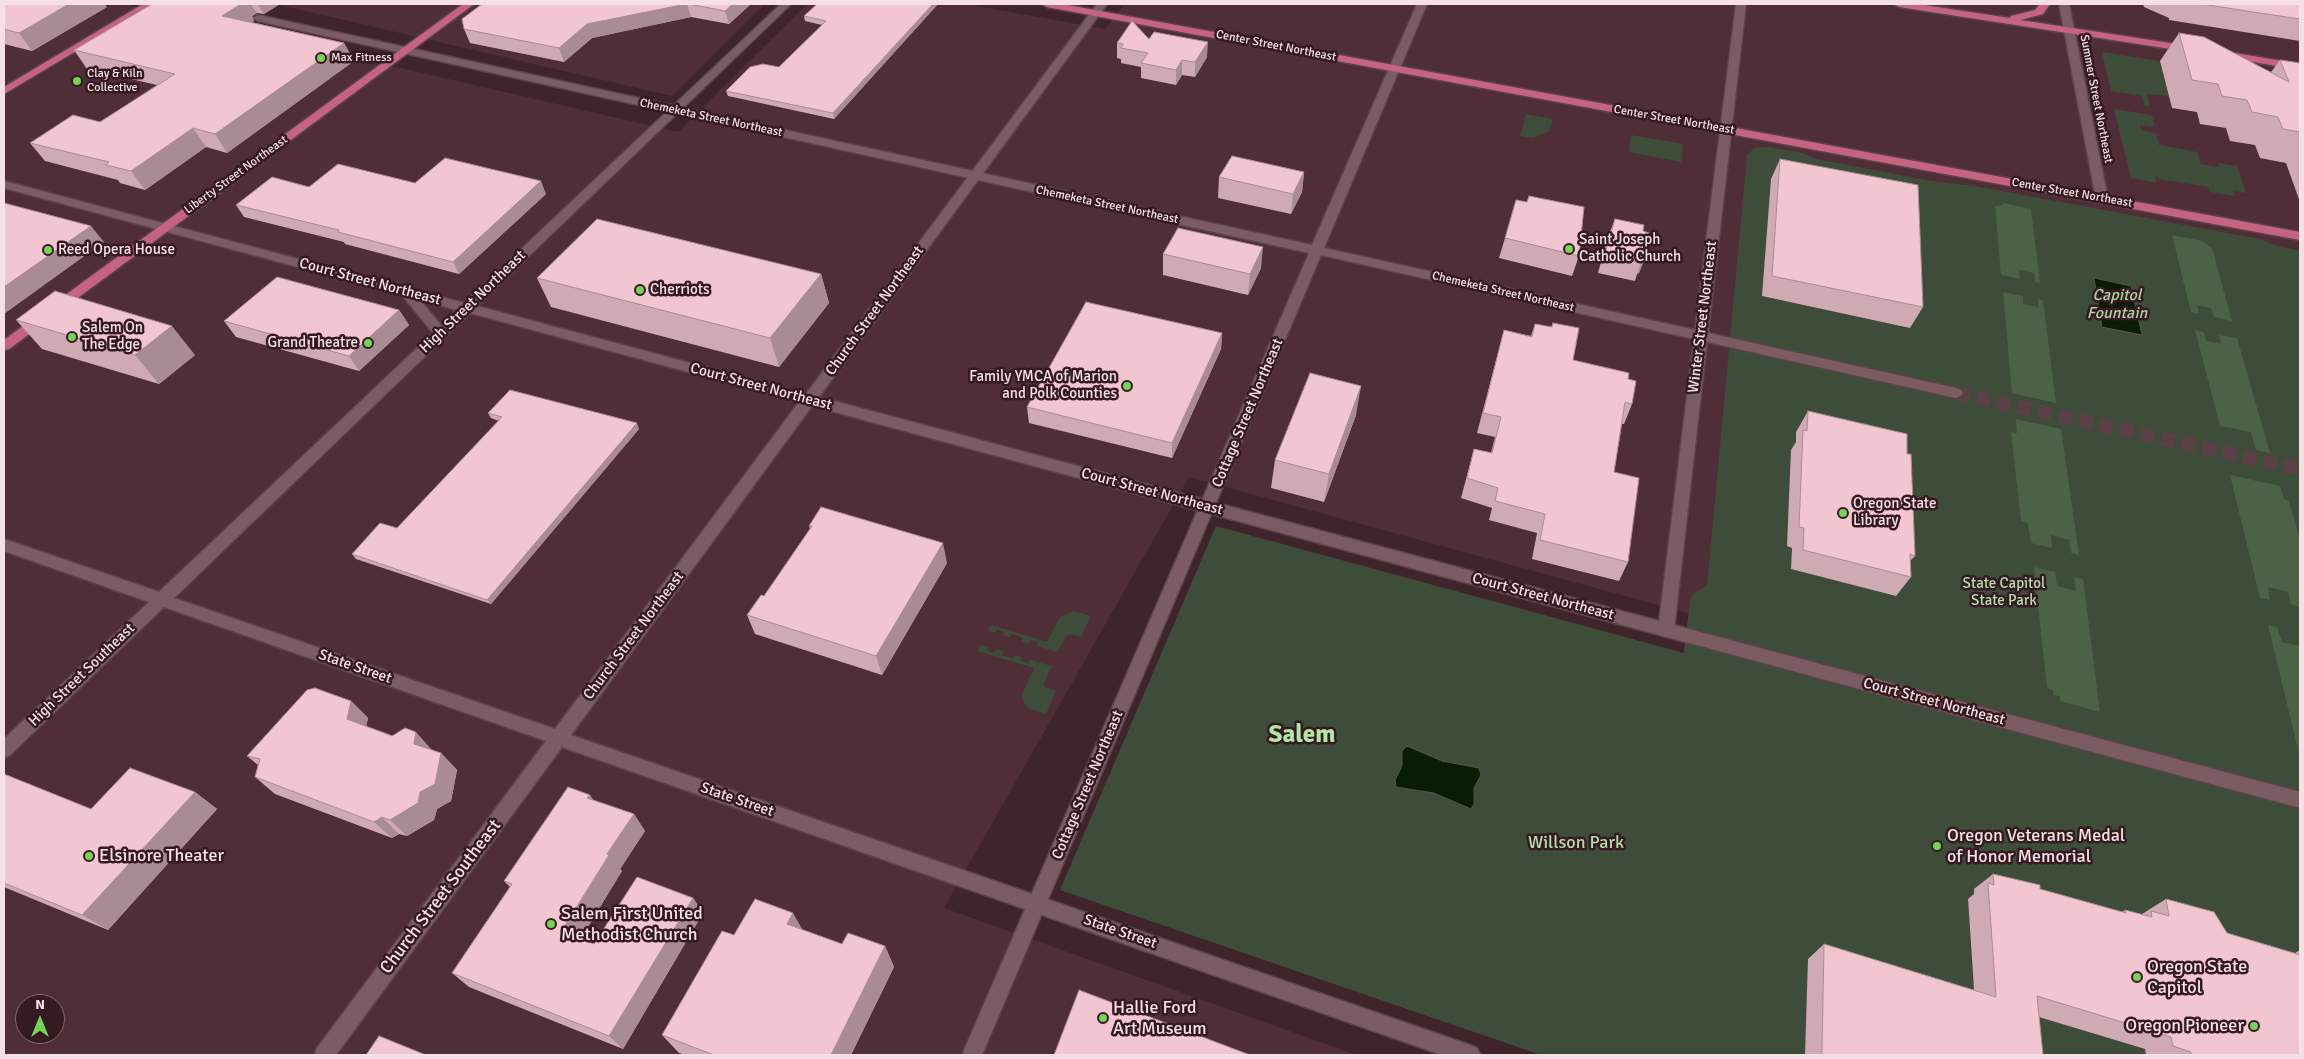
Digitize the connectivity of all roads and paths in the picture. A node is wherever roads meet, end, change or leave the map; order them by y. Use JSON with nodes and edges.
{"nodes":[{"id":1,"x":150,"y":4,"type":"edge"},
{"id":2,"x":468,"y":4,"type":"edge"},
{"id":3,"x":786,"y":4,"type":"edge"},
{"id":4,"x":1047,"y":4,"type":"edge"},
{"id":5,"x":1422,"y":4,"type":"edge"},
{"id":6,"x":1741,"y":4,"type":"edge"},
{"id":7,"x":1899,"y":4,"type":"edge"},
{"id":8,"x":2045,"y":4,"type":"edge"},
{"id":9,"x":2064,"y":4,"type":"edge"},
{"id":10,"x":1099,"y":8,"type":"edge"},
{"id":11,"x":258,"y":18,"type":"dead end"},
{"id":12,"x":2004,"y":20,"type":"junction"},
{"id":13,"x":2069,"y":29,"type":"junction"},
{"id":14,"x":404,"y":51,"type":"junction"},
{"id":15,"x":2300,"y":67,"type":"edge"},
{"id":16,"x":1394,"y":68,"type":"junction"},
{"id":17,"x":4,"y":91,"type":"edge"},
{"id":18,"x":674,"y":110,"type":"junction"},
{"id":19,"x":1726,"y":129,"type":"junction"},
{"id":20,"x":975,"y":176,"type":"junction"},
{"id":21,"x":4,"y":184,"type":"edge"},
{"id":22,"x":2102,"y":199,"type":"junction"},
{"id":23,"x":165,"y":228,"type":"junction"},
{"id":24,"x":2300,"y":236,"type":"edge"},
{"id":25,"x":1316,"y":250,"type":"junction"},
{"id":26,"x":406,"y":292,"type":"junction"},
{"id":27,"x":466,"y":308,"type":"junction"},
{"id":28,"x":440,"y":333,"type":"junction"},
{"id":29,"x":1701,"y":337,"type":"junction"},
{"id":30,"x":4,"y":346,"type":"edge"},
{"id":31,"x":1956,"y":393,"type":"tunnel mouth"},
{"id":32,"x":809,"y":400,"type":"junction"},
{"id":33,"x":1208,"y":507,"type":"junction"},
{"id":34,"x":4,"y":545,"type":"edge"},
{"id":35,"x":161,"y":600,"type":"junction"},
{"id":36,"x":1666,"y":630,"type":"junction"},
{"id":37,"x":558,"y":738,"type":"junction"},
{"id":38,"x":4,"y":750,"type":"edge"},
{"id":39,"x":2300,"y":800,"type":"edge"},
{"id":40,"x":1037,"y":904,"type":"junction"},
{"id":41,"x":324,"y":1055,"type":"edge"},
{"id":42,"x":972,"y":1055,"type":"edge"},
{"id":43,"x":1470,"y":1055,"type":"edge"}],
"edges":[{"from":1,"to":17,"type":"main road"},
{"from":2,"to":14,"type":"main road","name":"Liberty Street Northeast"},
{"from":3,"to":18,"type":"main road","name":"High Street Northeast"},
{"from":4,"to":10,"type":"main road","name":"Center Street Northeast"},
{"from":5,"to":16,"type":"main road","name":"Cottage Street Northeast"},
{"from":6,"to":19,"type":"main road","name":"Winter Street Northeast"},
{"from":7,"to":12,"type":"main road"},
{"from":8,"to":12,"type":"main road"},
{"from":9,"to":13,"type":"main road","name":"Summer Street Northeast"},
{"from":10,"to":16,"type":"main road","name":"Center Street Northeast"},
{"from":10,"to":20,"type":"main road","name":"Church Street Northeast"},
{"from":11,"to":14,"type":"main road","name":"Chemeketa Street Northeast"},
{"from":12,"to":13,"type":"main road"},
{"from":13,"to":15,"type":"main road"},
{"from":13,"to":22,"type":"main road","name":"Summer Street Northeast"},
{"from":14,"to":18,"type":"main road","name":"Chemeketa Street Northeast"},
{"from":14,"to":23,"type":"main road","name":"Liberty Street Northeast"},
{"from":16,"to":19,"type":"main road","name":"Center Street Northeast"},
{"from":16,"to":25,"type":"main road","name":"Cottage Street Northeast"},
{"from":18,"to":20,"type":"main road","name":"Chemeketa Street Northeast"},
{"from":18,"to":27,"type":"main road","name":"High Street Northeast"},
{"from":19,"to":22,"type":"main road","name":"Center Street Northeast"},
{"from":19,"to":29,"type":"main road","name":"Winter Street Northeast"},
{"from":20,"to":25,"type":"main road","name":"Chemeketa Street Northeast"},
{"from":20,"to":32,"type":"main road","name":"Church Street Northeast"},
{"from":21,"to":23,"type":"main road","name":"Court Street Northeast"},
{"from":22,"to":24,"type":"main road","name":"Center Street Northeast"},
{"from":23,"to":26,"type":"main road","name":"Court Street Northeast"},
{"from":23,"to":30,"type":"main road","name":"Liberty Street Northeast"},
{"from":25,"to":29,"type":"main road","name":"Chemeketa Street Northeast"},
{"from":25,"to":33,"type":"main road","name":"Cottage Street Northeast"},
{"from":26,"to":27,"type":"main road","name":"Court Street Northeast"},
{"from":26,"to":28,"type":"main road"},
{"from":27,"to":28,"type":"main road","name":"High Street Northeast"},
{"from":27,"to":32,"type":"main road","name":"Court Street Northeast"},
{"from":28,"to":35,"type":"main road","name":"High Street Northeast"},
{"from":29,"to":31,"type":"main road","name":"Chemeketa Street Northeast"},
{"from":29,"to":36,"type":"main road","name":"Winter Street Northeast"},
{"from":32,"to":33,"type":"main road","name":"Court Street Northeast"},
{"from":32,"to":37,"type":"main road","name":"Church Street Northeast"},
{"from":33,"to":36,"type":"main road","name":"Court Street Northeast"},
{"from":33,"to":40,"type":"main road","name":"Cottage Street Northeast"},
{"from":34,"to":35,"type":"main road","name":"State Street"},
{"from":35,"to":37,"type":"main road","name":"State Street"},
{"from":35,"to":38,"type":"main road","name":"High Street Southeast"},
{"from":36,"to":39,"type":"main road","name":"Court Street Northeast"},
{"from":37,"to":40,"type":"main road","name":"State Street"},
{"from":37,"to":41,"type":"main road","name":"Church Street Southeast"},
{"from":40,"to":42,"type":"main road","name":"Cottage Street Northeast"},
{"from":40,"to":43,"type":"main road","name":"State Street"}]}
